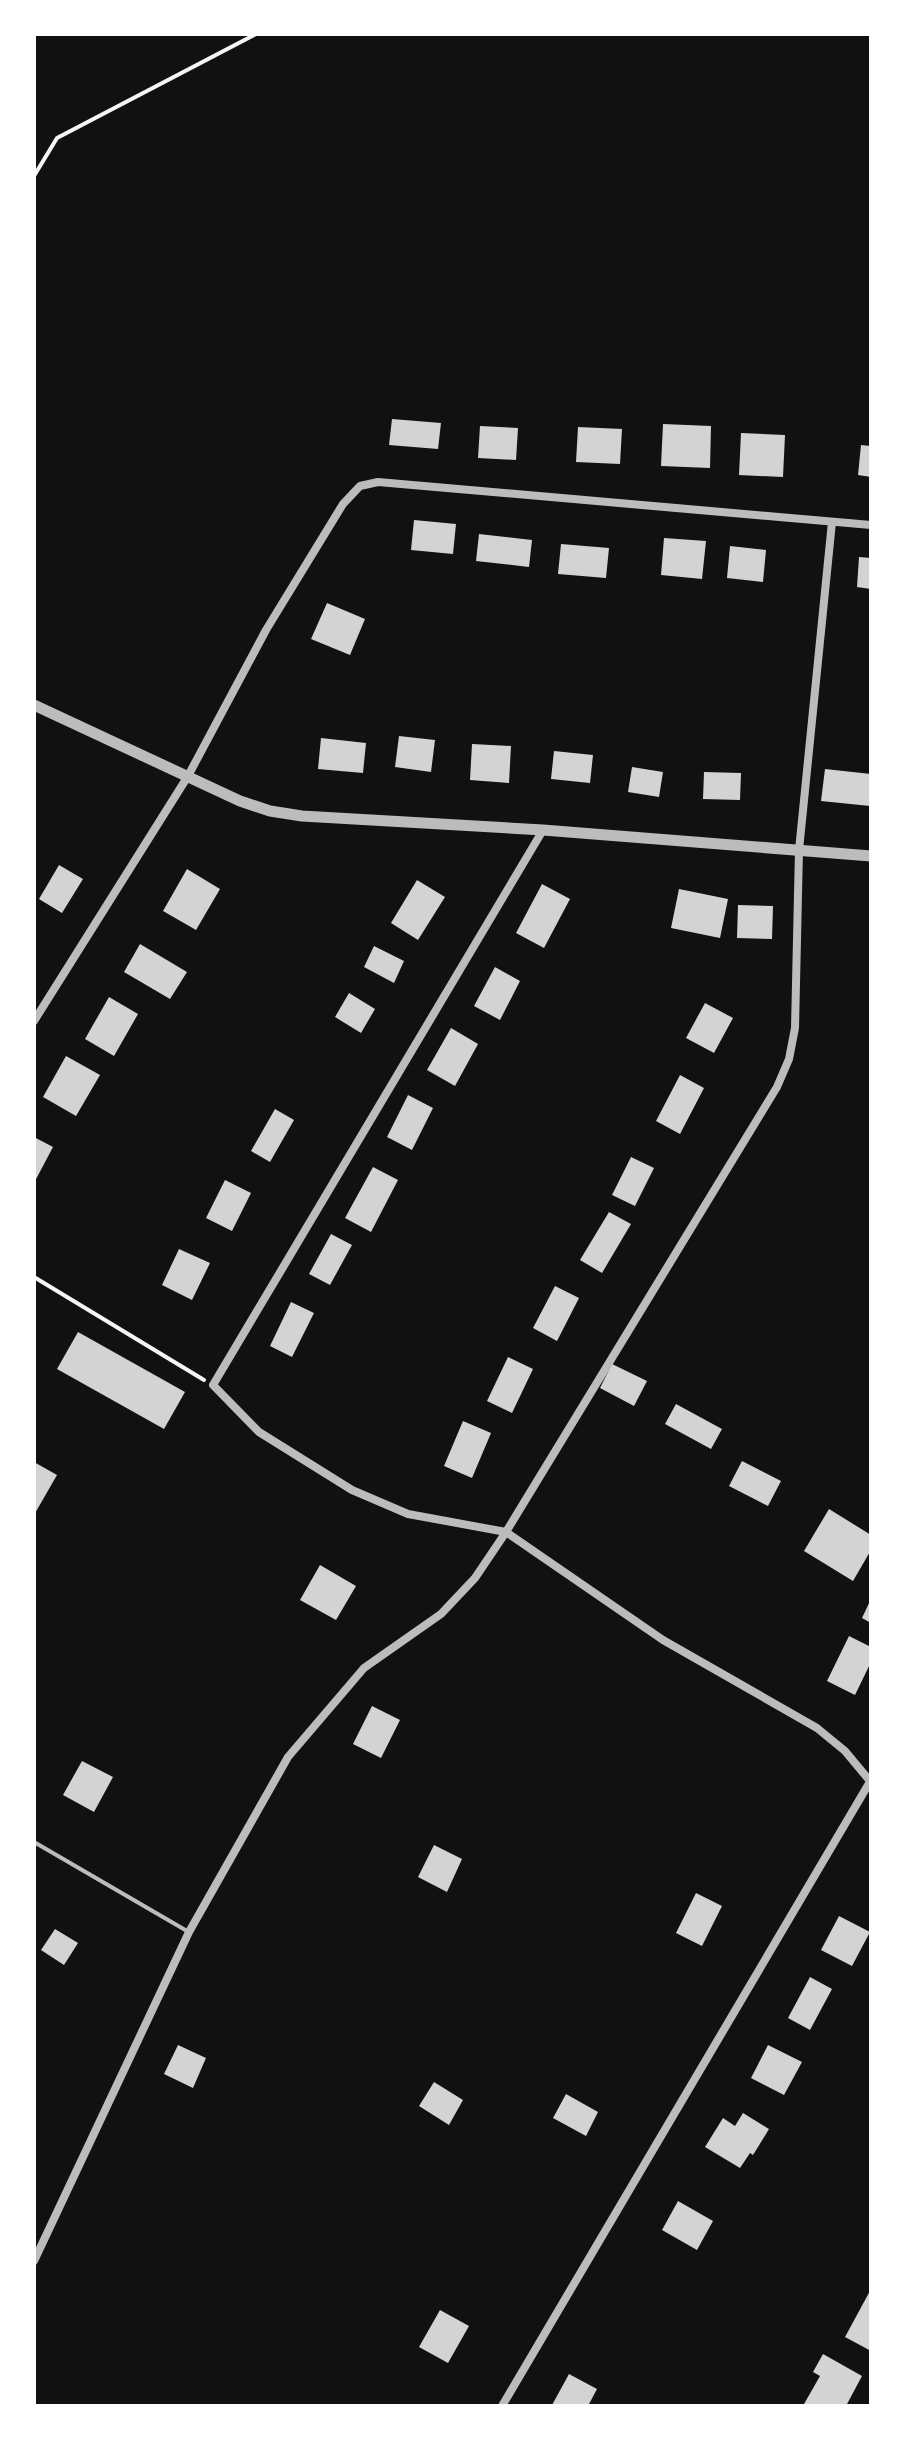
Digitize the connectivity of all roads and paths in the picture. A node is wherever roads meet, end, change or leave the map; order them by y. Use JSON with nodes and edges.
{"nodes":[{"id":1,"x":256,"y":34,"type":"edge"},
{"id":2,"x":34,"y":176,"type":"edge"},
{"id":3,"x":832,"y":522,"type":"junction"},
{"id":4,"x":871,"y":525,"type":"edge"},
{"id":5,"x":34,"y":705,"type":"edge"},
{"id":6,"x":188,"y":776,"type":"junction"},
{"id":7,"x":543,"y":830,"type":"junction"},
{"id":8,"x":799,"y":850,"type":"junction"},
{"id":9,"x":871,"y":856,"type":"edge"},
{"id":10,"x":34,"y":1021,"type":"edge"},
{"id":11,"x":34,"y":1277,"type":"edge"},
{"id":12,"x":213,"y":1385,"type":"junction"},
{"id":13,"x":506,"y":1532,"type":"junction"},
{"id":14,"x":871,"y":1781,"type":"edge"},
{"id":15,"x":34,"y":1842,"type":"edge"},
{"id":16,"x":189,"y":1932,"type":"junction"},
{"id":17,"x":34,"y":2261,"type":"edge"},
{"id":18,"x":502,"y":2406,"type":"edge"}],
"edges":[{"from":1,"to":2,"type":"path"},
{"from":3,"to":4,"type":"street"},
{"from":3,"to":6,"type":"street"},
{"from":3,"to":8,"type":"street"},
{"from":5,"to":6,"type":"street"},
{"from":6,"to":7,"type":"street"},
{"from":6,"to":10,"type":"street"},
{"from":7,"to":8,"type":"street"},
{"from":7,"to":12,"type":"street"},
{"from":8,"to":9,"type":"street"},
{"from":8,"to":13,"type":"street"},
{"from":11,"to":12,"type":"path"},
{"from":12,"to":13,"type":"street"},
{"from":13,"to":14,"type":"street"},
{"from":13,"to":16,"type":"street"},
{"from":14,"to":18,"type":"street"},
{"from":15,"to":16,"type":"lane"},
{"from":16,"to":17,"type":"street"}]}
